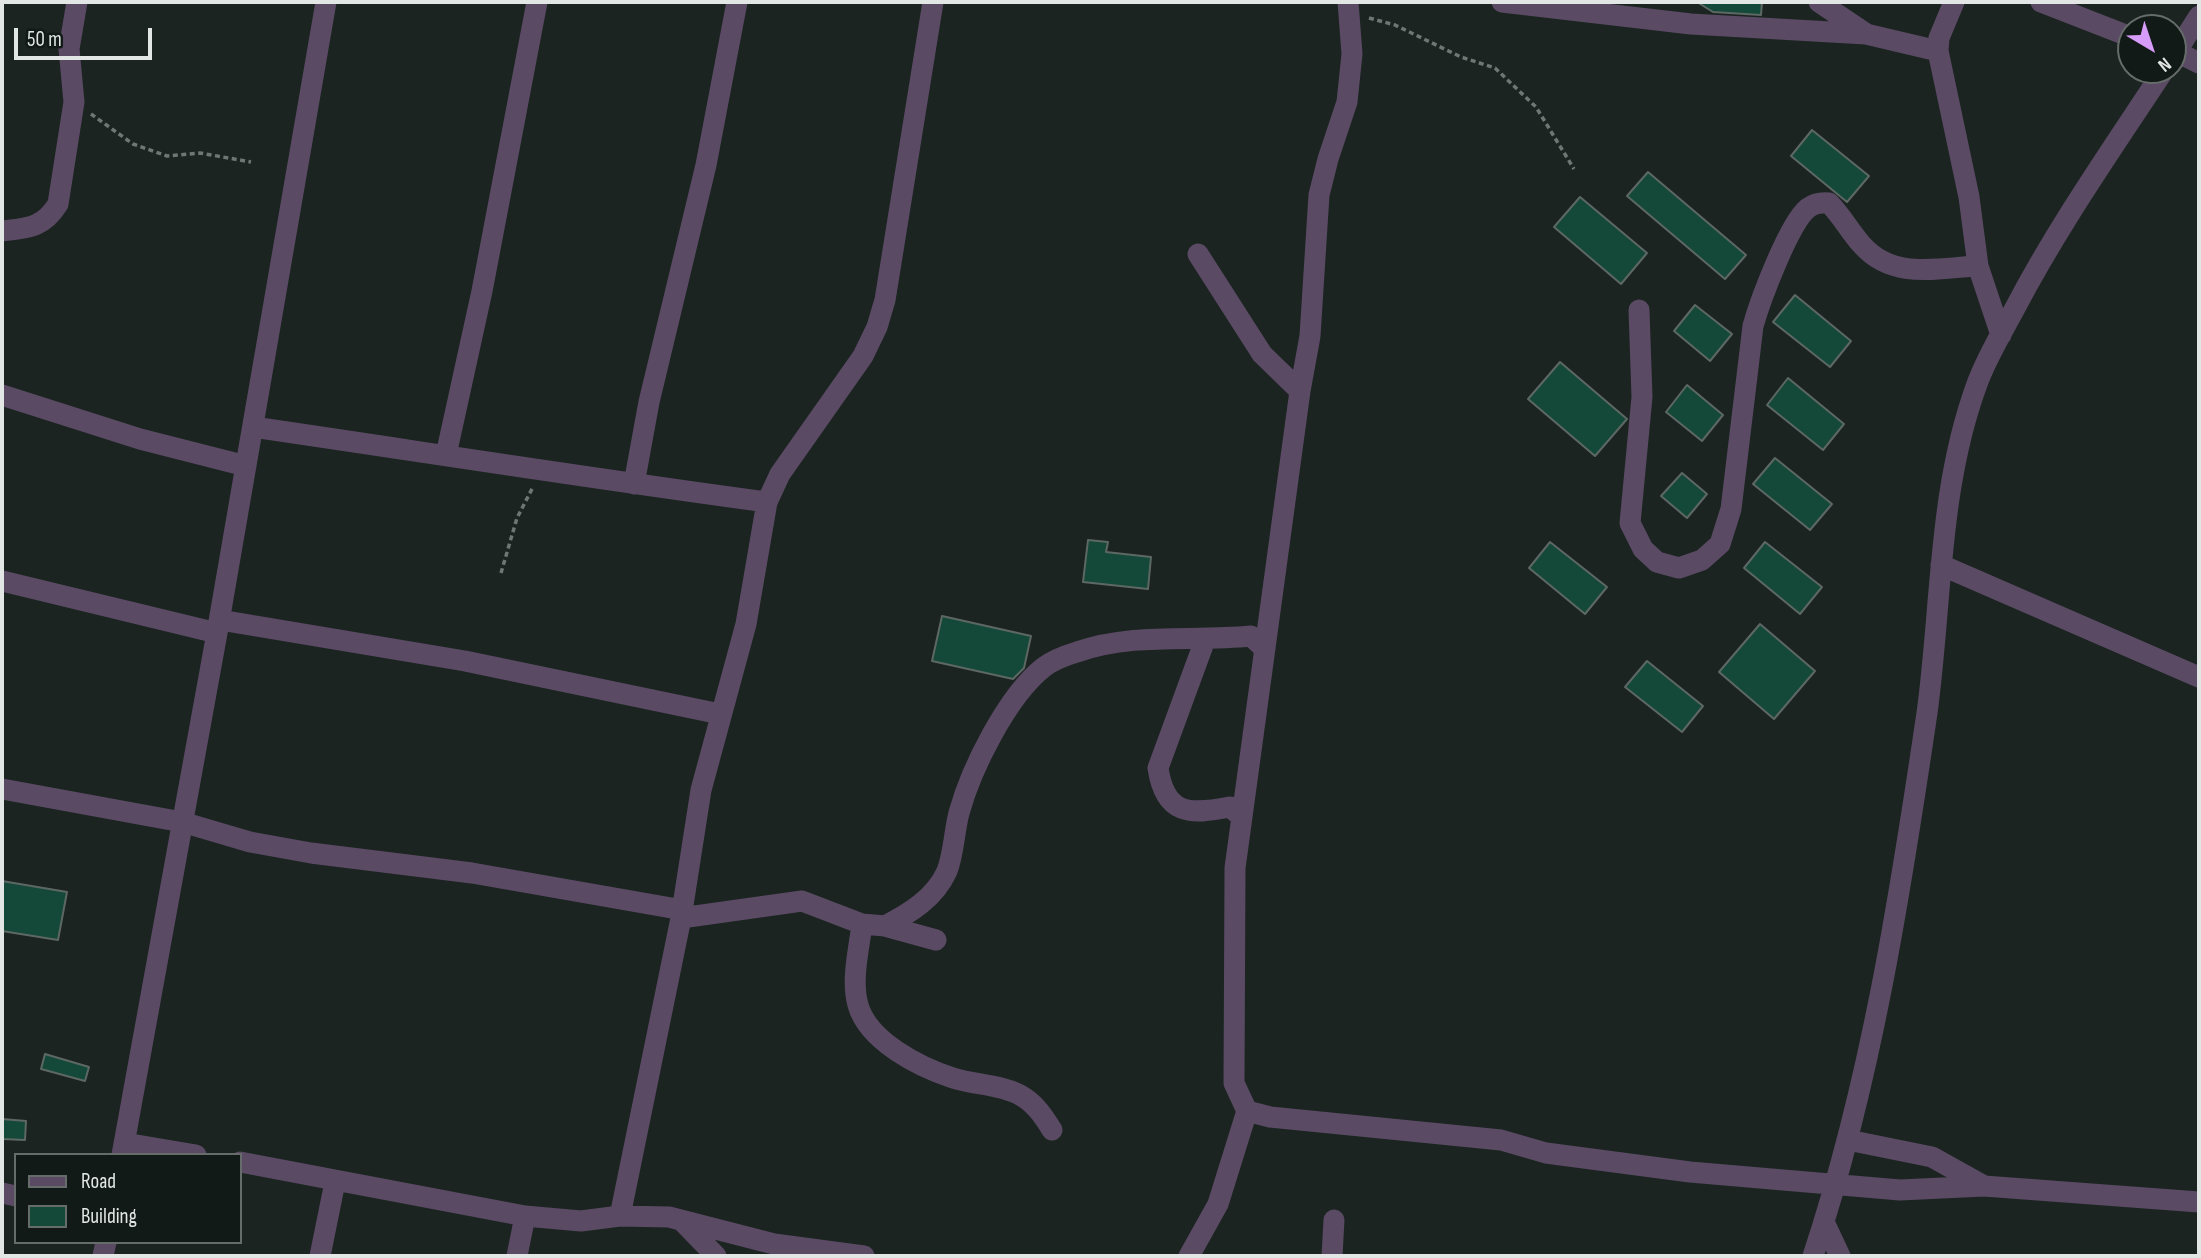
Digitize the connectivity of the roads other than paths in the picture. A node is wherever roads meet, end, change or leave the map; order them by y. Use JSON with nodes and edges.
{"nodes":[{"id":1,"x":77,"y":2,"type":"edge"},
{"id":2,"x":326,"y":2,"type":"edge"},
{"id":3,"x":537,"y":2,"type":"edge"},
{"id":4,"x":737,"y":2,"type":"edge"},
{"id":5,"x":933,"y":2,"type":"edge"},
{"id":6,"x":1502,"y":2,"type":"edge"},
{"id":7,"x":1819,"y":2,"type":"edge"},
{"id":8,"x":1954,"y":2,"type":"edge"},
{"id":9,"x":2041,"y":2,"type":"edge"},
{"id":10,"x":1349,"y":10,"type":"edge"},
{"id":11,"x":2199,"y":16,"type":"edge"},
{"id":12,"x":2117,"y":32,"type":"edge"},
{"id":13,"x":1866,"y":34,"type":"junction"},
{"id":14,"x":2187,"y":34,"type":"edge"},
{"id":15,"x":1938,"y":51,"type":"junction"},
{"id":16,"x":2155,"y":84,"type":"edge"},
{"id":17,"x":2,"y":231,"type":"edge"},
{"id":18,"x":1198,"y":254,"type":"dead end"},
{"id":19,"x":1978,"y":266,"type":"junction"},
{"id":20,"x":1639,"y":310,"type":"dead end"},
{"id":21,"x":2001,"y":335,"type":"junction"},
{"id":22,"x":1300,"y":391,"type":"junction"},
{"id":23,"x":2,"y":396,"type":"edge"},
{"id":24,"x":253,"y":427,"type":"junction"},
{"id":25,"x":446,"y":455,"type":"junction"},
{"id":26,"x":246,"y":466,"type":"junction"},
{"id":27,"x":634,"y":484,"type":"junction"},
{"id":28,"x":767,"y":502,"type":"junction"},
{"id":29,"x":1941,"y":565,"type":"junction"},
{"id":30,"x":2,"y":581,"type":"edge"},
{"id":31,"x":218,"y":626,"type":"junction"},
{"id":32,"x":1205,"y":640,"type":"junction"},
{"id":33,"x":1265,"y":649,"type":"junction"},
{"id":34,"x":2199,"y":677,"type":"edge"},
{"id":35,"x":720,"y":714,"type":"junction"},
{"id":36,"x":2,"y":789,"type":"edge"},
{"id":37,"x":1241,"y":816,"type":"junction"},
{"id":38,"x":182,"y":822,"type":"junction"},
{"id":39,"x":682,"y":914,"type":"junction"},
{"id":40,"x":862,"y":924,"type":"junction"},
{"id":41,"x":885,"y":926,"type":"junction"},
{"id":42,"x":936,"y":940,"type":"dead end"},
{"id":43,"x":1247,"y":1111,"type":"junction"},
{"id":44,"x":1052,"y":1130,"type":"dead end"},
{"id":45,"x":1848,"y":1140,"type":"junction"},
{"id":46,"x":124,"y":1149,"type":"edge"},
{"id":47,"x":172,"y":1153,"type":"edge"},
{"id":48,"x":242,"y":1162,"type":"edge"},
{"id":49,"x":335,"y":1182,"type":"junction"},
{"id":50,"x":1834,"y":1185,"type":"junction"},
{"id":51,"x":1984,"y":1186,"type":"junction"},
{"id":52,"x":2195,"y":1196,"type":"edge"},
{"id":53,"x":526,"y":1216,"type":"junction"},
{"id":54,"x":620,"y":1216,"type":"junction"},
{"id":55,"x":1334,"y":1220,"type":"dead end"},
{"id":56,"x":683,"y":1222,"type":"junction"},
{"id":57,"x":1824,"y":1222,"type":"junction"},
{"id":58,"x":320,"y":1256,"type":"edge"},
{"id":59,"x":517,"y":1256,"type":"edge"},
{"id":60,"x":716,"y":1256,"type":"edge"},
{"id":61,"x":864,"y":1256,"type":"edge"},
{"id":62,"x":1189,"y":1256,"type":"edge"},
{"id":63,"x":1332,"y":1256,"type":"edge"},
{"id":64,"x":1813,"y":1256,"type":"edge"},
{"id":65,"x":1840,"y":1256,"type":"edge"}],
"edges":[{"from":1,"to":17,"type":"street"},
{"from":2,"to":24,"type":"street"},
{"from":3,"to":25,"type":"street"},
{"from":4,"to":27,"type":"street"},
{"from":5,"to":28,"type":"street"},
{"from":6,"to":13,"type":"street"},
{"from":7,"to":13,"type":"street"},
{"from":8,"to":15,"type":"street"},
{"from":9,"to":12,"type":"street"},
{"from":10,"to":22,"type":"street"},
{"from":11,"to":14,"type":"street"},
{"from":13,"to":15,"type":"street"},
{"from":15,"to":19,"type":"street"},
{"from":16,"to":21,"type":"street"},
{"from":18,"to":22,"type":"street"},
{"from":19,"to":20,"type":"street"},
{"from":19,"to":21,"type":"street"},
{"from":21,"to":29,"type":"street"},
{"from":22,"to":33,"type":"street"},
{"from":23,"to":26,"type":"street"},
{"from":24,"to":25,"type":"street"},
{"from":24,"to":26,"type":"street"},
{"from":25,"to":27,"type":"street"},
{"from":26,"to":31,"type":"street"},
{"from":27,"to":28,"type":"street"},
{"from":28,"to":35,"type":"street"},
{"from":29,"to":34,"type":"street"},
{"from":29,"to":45,"type":"street"},
{"from":30,"to":31,"type":"street"},
{"from":31,"to":35,"type":"street"},
{"from":31,"to":38,"type":"street"},
{"from":32,"to":33,"type":"street"},
{"from":32,"to":37,"type":"street"},
{"from":32,"to":41,"type":"street"},
{"from":33,"to":37,"type":"street"},
{"from":35,"to":39,"type":"street"},
{"from":36,"to":38,"type":"street"},
{"from":37,"to":43,"type":"street"},
{"from":38,"to":39,"type":"street"},
{"from":38,"to":46,"type":"street"},
{"from":39,"to":40,"type":"street"},
{"from":39,"to":54,"type":"street"},
{"from":40,"to":41,"type":"street"},
{"from":40,"to":44,"type":"street"},
{"from":41,"to":42,"type":"street"},
{"from":43,"to":50,"type":"street"},
{"from":43,"to":62,"type":"street"},
{"from":45,"to":50,"type":"street"},
{"from":45,"to":51,"type":"street"},
{"from":46,"to":47,"type":"street"},
{"from":48,"to":49,"type":"street"},
{"from":49,"to":53,"type":"street"},
{"from":49,"to":58,"type":"street"},
{"from":50,"to":51,"type":"street"},
{"from":50,"to":57,"type":"street"},
{"from":51,"to":52,"type":"street"},
{"from":53,"to":54,"type":"street"},
{"from":53,"to":59,"type":"street"},
{"from":54,"to":56,"type":"street"},
{"from":55,"to":63,"type":"street"},
{"from":56,"to":60,"type":"street"},
{"from":56,"to":61,"type":"street"},
{"from":57,"to":64,"type":"street"},
{"from":57,"to":65,"type":"street"}]}
